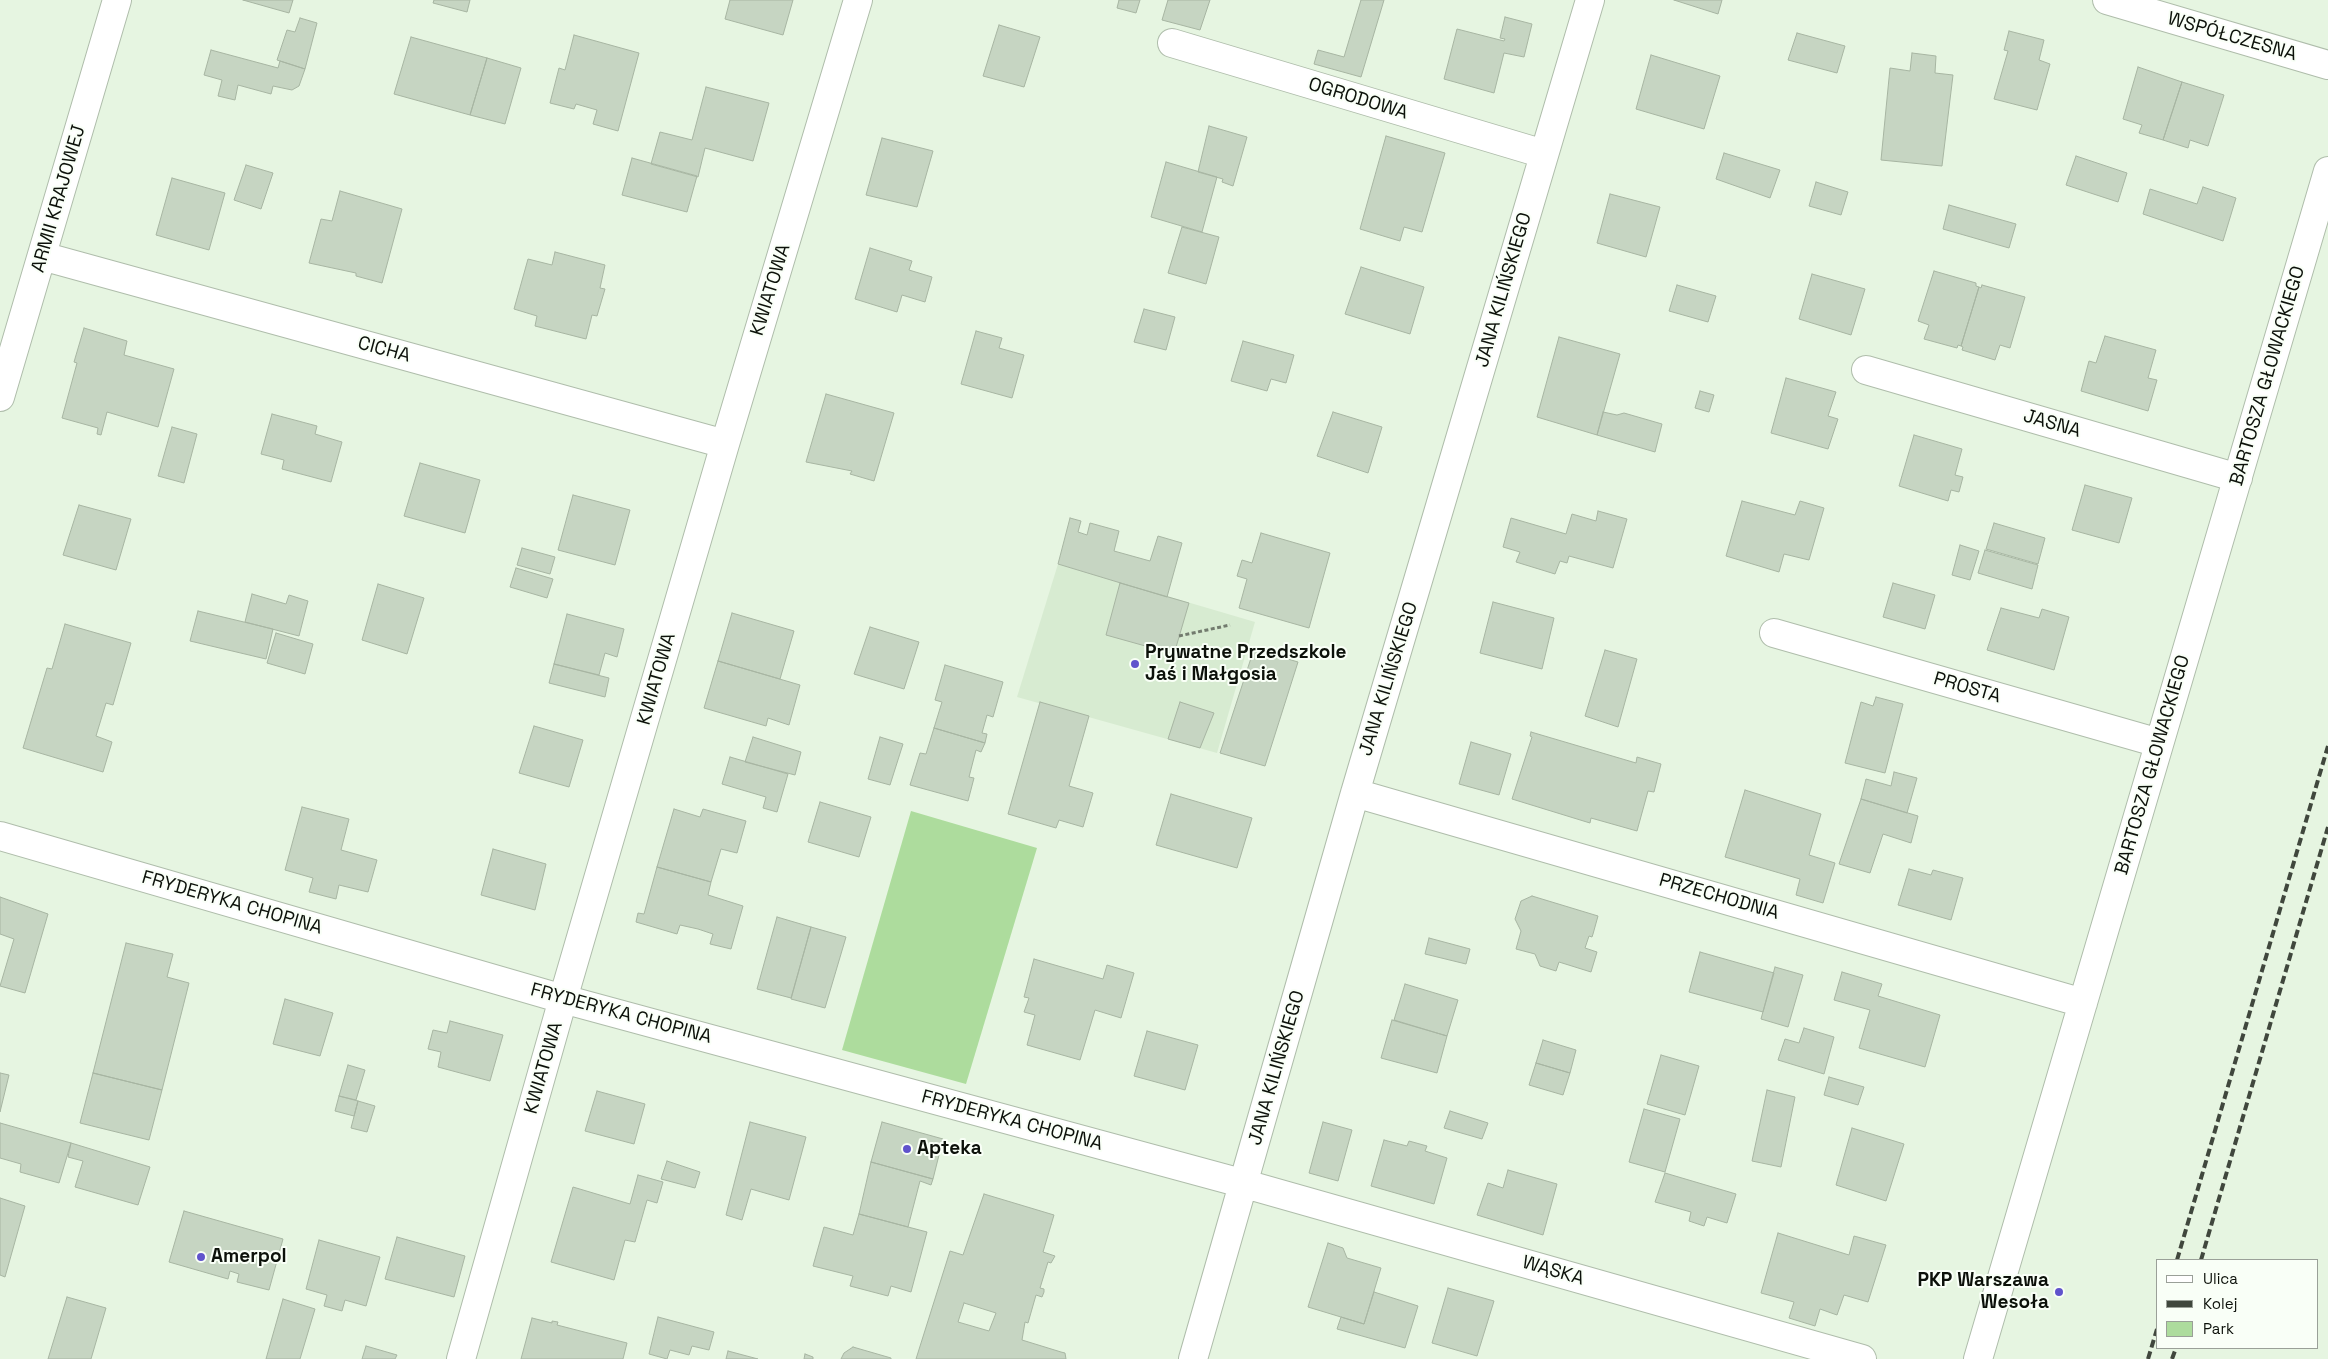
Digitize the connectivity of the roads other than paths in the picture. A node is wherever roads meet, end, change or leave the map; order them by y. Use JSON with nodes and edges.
{"nodes":[{"id":1,"x":117,"y":0,"type":"edge"},
{"id":2,"x":858,"y":0,"type":"edge"},
{"id":3,"x":1590,"y":0,"type":"edge"},
{"id":4,"x":2107,"y":0,"type":"edge"},
{"id":5,"x":1172,"y":43,"type":"dead end"},
{"id":6,"x":2328,"y":66,"type":"edge"},
{"id":7,"x":1544,"y":154,"type":"junction"},
{"id":8,"x":2328,"y":171,"type":"edge"},
{"id":9,"x":42,"y":256,"type":"junction"},
{"id":10,"x":1866,"y":370,"type":"dead end"},
{"id":11,"x":0,"y":397,"type":"edge"},
{"id":12,"x":725,"y":444,"type":"junction"},
{"id":13,"x":2238,"y":478,"type":"junction"},
{"id":14,"x":1774,"y":633,"type":"dead end"},
{"id":15,"x":2159,"y":743,"type":"junction"},
{"id":16,"x":1355,"y":793,"type":"junction"},
{"id":17,"x":0,"y":836,"type":"edge"},
{"id":18,"x":563,"y":999,"type":"junction"},
{"id":19,"x":2083,"y":1003,"type":"junction"},
{"id":20,"x":1245,"y":1184,"type":"junction"},
{"id":21,"x":461,"y":1359,"type":"edge"},
{"id":22,"x":1194,"y":1359,"type":"edge"},
{"id":23,"x":1862,"y":1359,"type":"edge"},
{"id":24,"x":1978,"y":1359,"type":"edge"}],
"edges":[{"from":1,"to":9,"type":"street","name":"ARMII KRAJOWEJ"},
{"from":2,"to":12,"type":"street","name":"KWIATOWA"},
{"from":3,"to":7,"type":"street","name":"JANA KILIŃSKIEGO"},
{"from":4,"to":6,"type":"street","name":"WSPÓŁCZESNA"},
{"from":5,"to":7,"type":"street","name":"OGRODOWA"},
{"from":7,"to":16,"type":"street","name":"JANA KILIŃSKIEGO"},
{"from":8,"to":13,"type":"street","name":"BARTOSZA GŁOWACKIEGO"},
{"from":9,"to":11,"type":"street","name":"ARMII KRAJOWEJ"},
{"from":9,"to":12,"type":"street","name":"CICHA"},
{"from":10,"to":13,"type":"street","name":"JASNA"},
{"from":12,"to":18,"type":"street","name":"KWIATOWA"},
{"from":13,"to":15,"type":"street","name":"BARTOSZA GŁOWACKIEGO"},
{"from":14,"to":15,"type":"street","name":"PROSTA"},
{"from":15,"to":19,"type":"street","name":"BARTOSZA GŁOWACKIEGO"},
{"from":16,"to":19,"type":"street","name":"PRZECHODNIA"},
{"from":16,"to":20,"type":"street","name":"JANA KILIŃSKIEGO"},
{"from":17,"to":18,"type":"street","name":"FRYDERYKA CHOPINA"},
{"from":18,"to":20,"type":"street","name":"FRYDERYKA CHOPINA"},
{"from":18,"to":21,"type":"street","name":"KWIATOWA"},
{"from":19,"to":24,"type":"street","name":"BARTOSZA GŁOWACKIEGO"},
{"from":20,"to":22,"type":"street","name":"JANA KILIŃSKIEGO"},
{"from":20,"to":23,"type":"street","name":"WĄSKA"}]}
